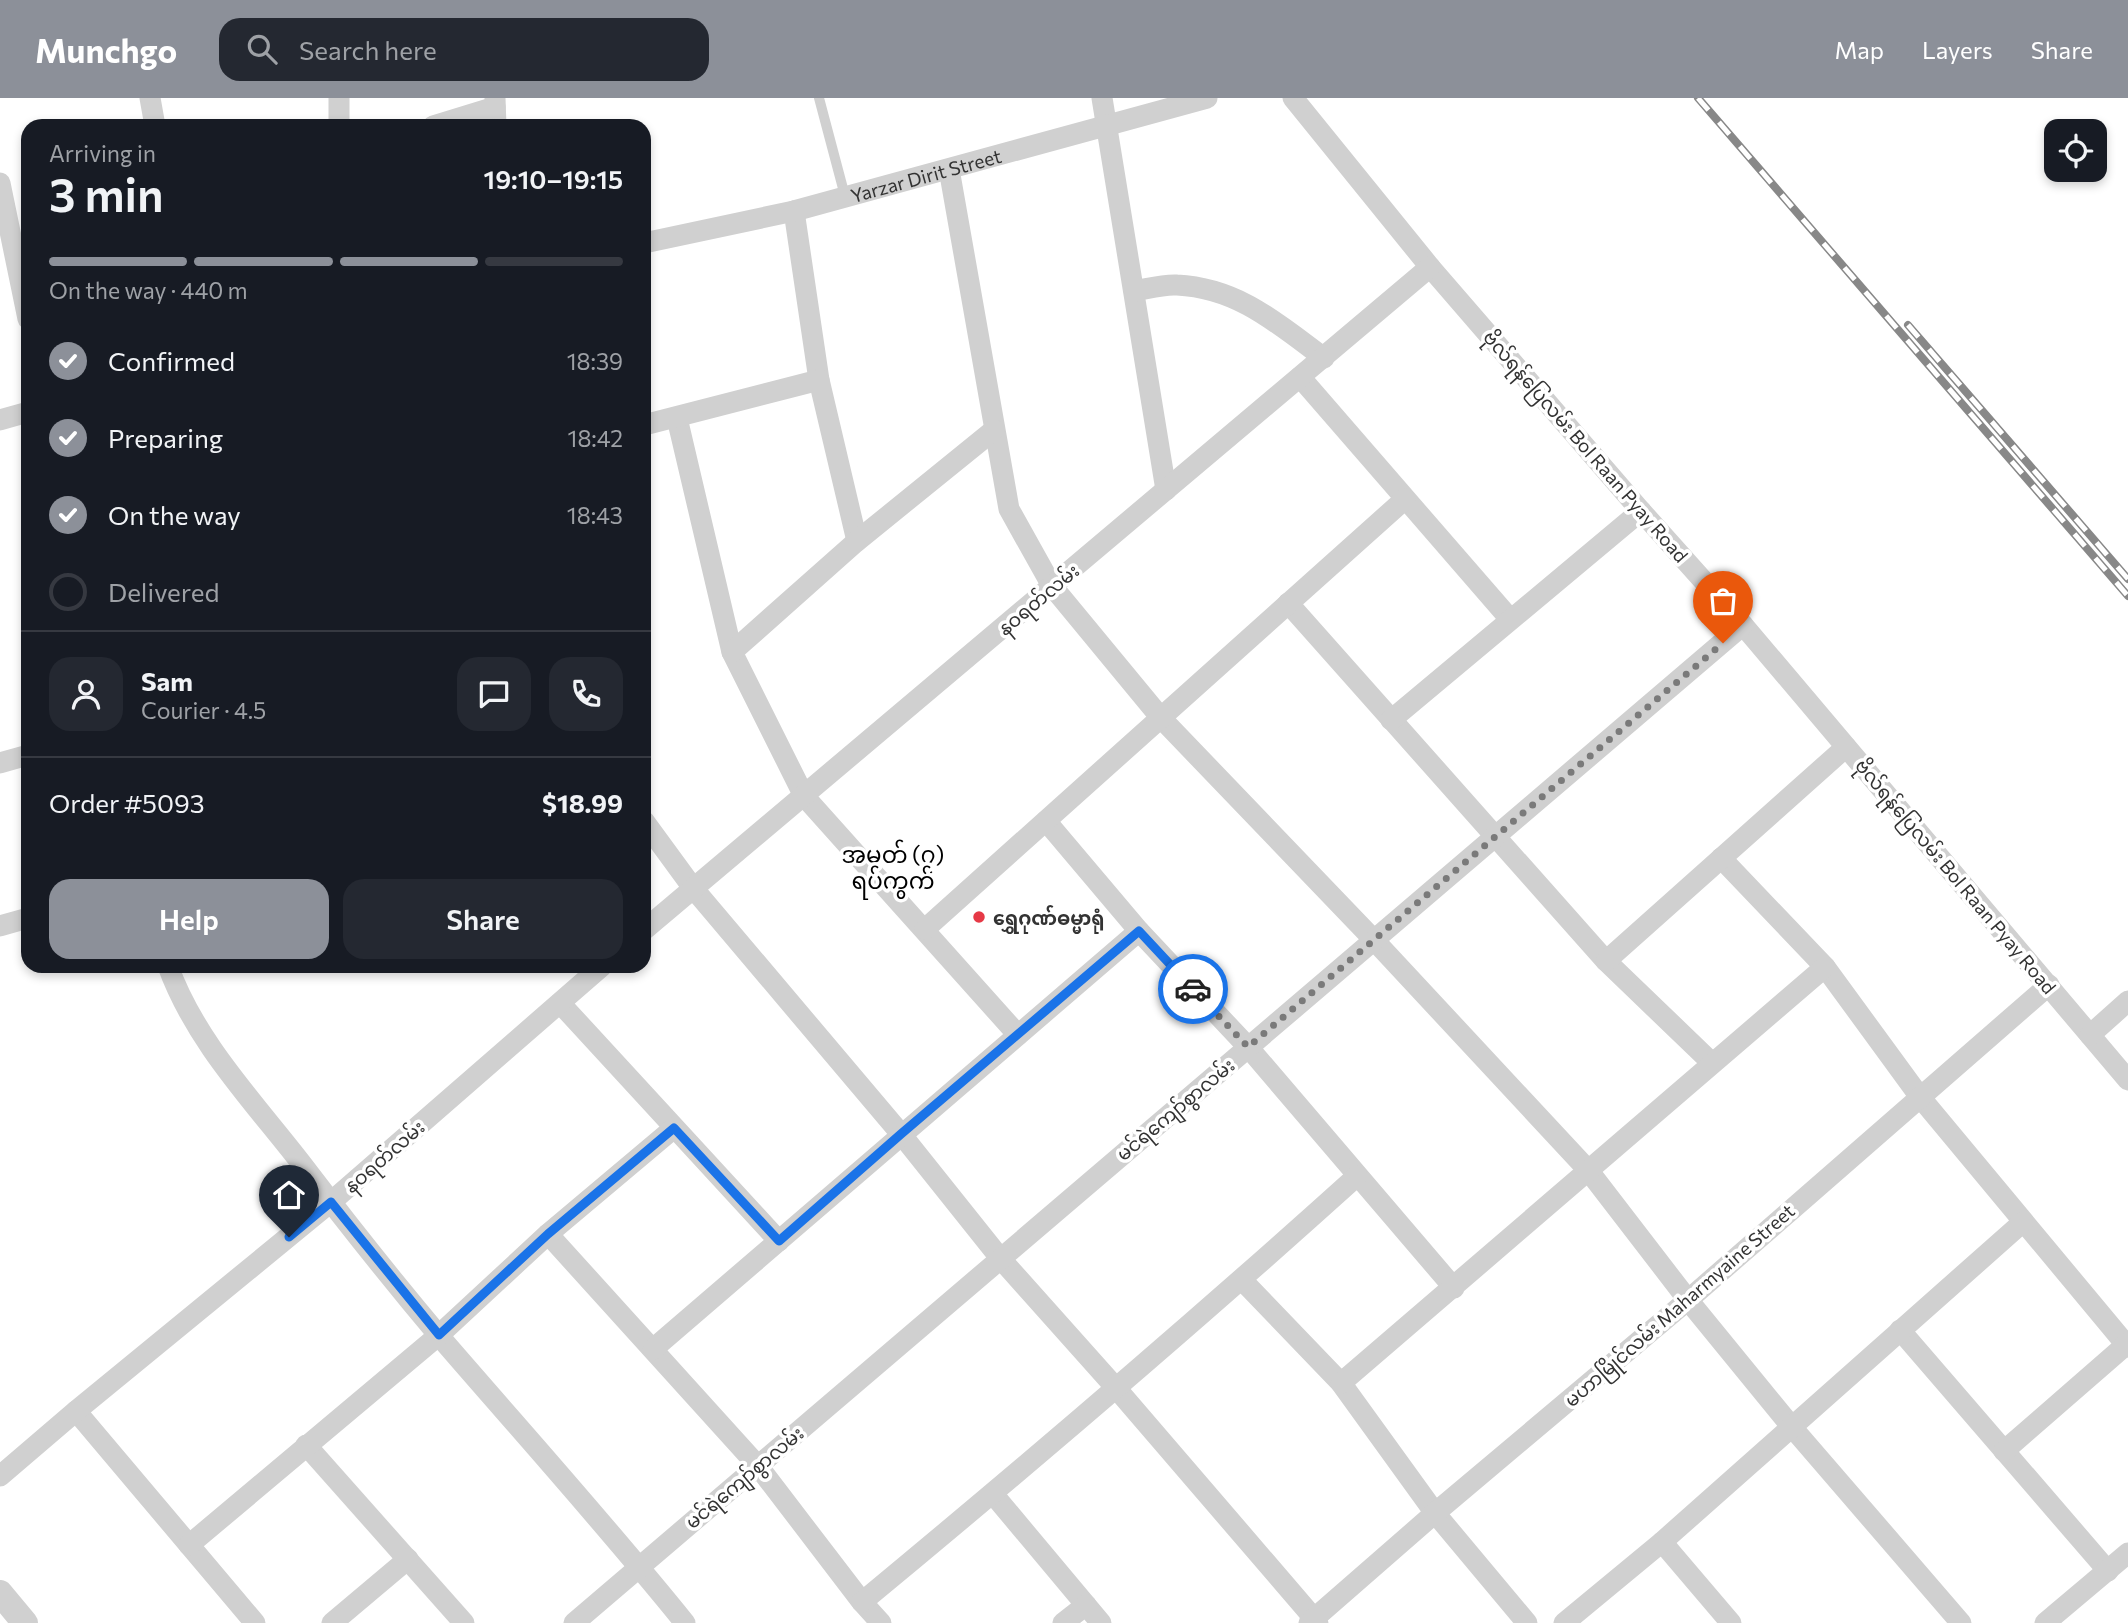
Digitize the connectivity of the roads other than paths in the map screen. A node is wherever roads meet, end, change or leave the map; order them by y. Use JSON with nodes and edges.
{"nodes":[{"id":1,"x":150,"y":98,"type":"edge"},
{"id":2,"x":339,"y":98,"type":"edge"},
{"id":3,"x":820,"y":98,"type":"edge"},
{"id":4,"x":1102,"y":98,"type":"edge"},
{"id":5,"x":1207,"y":98,"type":"edge"},
{"id":6,"x":1293,"y":98,"type":"edge"},
{"id":7,"x":495,"y":110,"type":"edge"},
{"id":8,"x":154,"y":119,"type":"edge"},
{"id":9,"x":339,"y":119,"type":"edge"},
{"id":10,"x":460,"y":119,"type":"edge"},
{"id":11,"x":1107,"y":125,"type":"junction"},
{"id":12,"x":949,"y":169,"type":"junction"},
{"id":13,"x":0,"y":183,"type":"edge"},
{"id":14,"x":845,"y":196,"type":"junction"},
{"id":15,"x":794,"y":211,"type":"junction"},
{"id":16,"x":651,"y":242,"type":"edge"},
{"id":17,"x":1430,"y":267,"type":"junction"},
{"id":18,"x":21,"y":285,"type":"edge"},
{"id":19,"x":1134,"y":290,"type":"junction"},
{"id":20,"x":1324,"y":358,"type":"junction"},
{"id":21,"x":1300,"y":377,"type":"junction"},
{"id":22,"x":818,"y":380,"type":"junction"},
{"id":23,"x":21,"y":414,"type":"edge"},
{"id":24,"x":677,"y":418,"type":"junction"},
{"id":25,"x":0,"y":420,"type":"edge"},
{"id":26,"x":651,"y":424,"type":"edge"},
{"id":27,"x":994,"y":430,"type":"junction"},
{"id":28,"x":1166,"y":491,"type":"junction"},
{"id":29,"x":1405,"y":499,"type":"junction"},
{"id":30,"x":1642,"y":511,"type":"junction"},
{"id":31,"x":857,"y":541,"type":"junction"},
{"id":32,"x":1052,"y":586,"type":"junction"},
{"id":33,"x":1288,"y":603,"type":"junction"},
{"id":34,"x":1510,"y":619,"type":"junction"},
{"id":35,"x":1743,"y":625,"type":"junction"},
{"id":36,"x":732,"y":652,"type":"junction"},
{"id":37,"x":1161,"y":718,"type":"junction"},
{"id":38,"x":1391,"y":720,"type":"junction"},
{"id":39,"x":1846,"y":747,"type":"junction"},
{"id":40,"x":21,"y":757,"type":"edge"},
{"id":41,"x":0,"y":763,"type":"edge"},
{"id":42,"x":804,"y":796,"type":"junction"},
{"id":43,"x":1046,"y":821,"type":"junction"},
{"id":44,"x":651,"y":831,"type":"edge"},
{"id":45,"x":1495,"y":836,"type":"junction"},
{"id":46,"x":1721,"y":858,"type":"junction"},
{"id":47,"x":693,"y":888,"type":"junction"},
{"id":48,"x":21,"y":920,"type":"edge"},
{"id":49,"x":651,"y":924,"type":"edge"},
{"id":50,"x":0,"y":926,"type":"edge"},
{"id":51,"x":925,"y":929,"type":"junction"},
{"id":52,"x":1139,"y":931,"type":"junction"},
{"id":53,"x":1374,"y":940,"type":"junction"},
{"id":54,"x":1606,"y":961,"type":"junction"},
{"id":55,"x":1825,"y":967,"type":"junction"},
{"id":56,"x":170,"y":973,"type":"edge"},
{"id":57,"x":594,"y":973,"type":"edge"},
{"id":58,"x":2049,"y":985,"type":"junction"},
{"id":59,"x":2128,"y":1001,"type":"edge"},
{"id":60,"x":560,"y":1003,"type":"junction"},
{"id":61,"x":1018,"y":1035,"type":"junction"},
{"id":62,"x":2090,"y":1035,"type":"junction"},
{"id":63,"x":1248,"y":1047,"type":"junction"},
{"id":64,"x":1713,"y":1063,"type":"junction"},
{"id":65,"x":2128,"y":1080,"type":"edge"},
{"id":66,"x":1920,"y":1097,"type":"junction"},
{"id":67,"x":674,"y":1128,"type":"junction"},
{"id":68,"x":901,"y":1134,"type":"junction"},
{"id":69,"x":1588,"y":1170,"type":"junction"},
{"id":70,"x":1357,"y":1176,"type":"junction"},
{"id":71,"x":331,"y":1202,"type":"junction"},
{"id":72,"x":2023,"y":1222,"type":"junction"},
{"id":73,"x":548,"y":1234,"type":"junction"},
{"id":74,"x":779,"y":1241,"type":"junction"},
{"id":75,"x":1000,"y":1258,"type":"junction"},
{"id":76,"x":1242,"y":1280,"type":"junction"},
{"id":77,"x":1454,"y":1288,"type":"junction"},
{"id":78,"x":1688,"y":1300,"type":"junction"},
{"id":79,"x":1900,"y":1331,"type":"junction"},
{"id":80,"x":439,"y":1335,"type":"junction"},
{"id":81,"x":2127,"y":1345,"type":"edge"},
{"id":82,"x":653,"y":1349,"type":"junction"},
{"id":83,"x":1341,"y":1383,"type":"junction"},
{"id":84,"x":1116,"y":1388,"type":"junction"},
{"id":85,"x":76,"y":1411,"type":"junction"},
{"id":86,"x":1791,"y":1426,"type":"junction"},
{"id":87,"x":306,"y":1444,"type":"junction"},
{"id":88,"x":2004,"y":1451,"type":"junction"},
{"id":89,"x":758,"y":1466,"type":"junction"},
{"id":90,"x":0,"y":1476,"type":"edge"},
{"id":91,"x":993,"y":1494,"type":"junction"},
{"id":92,"x":1435,"y":1513,"type":"junction"},
{"id":93,"x":1662,"y":1542,"type":"junction"},
{"id":94,"x":189,"y":1545,"type":"junction"},
{"id":95,"x":2128,"y":1553,"type":"edge"},
{"id":96,"x":408,"y":1559,"type":"junction"},
{"id":97,"x":639,"y":1566,"type":"junction"},
{"id":98,"x":2108,"y":1571,"type":"junction"},
{"id":99,"x":0,"y":1593,"type":"edge"},
{"id":100,"x":862,"y":1602,"type":"junction"},
{"id":101,"x":1086,"y":1605,"type":"junction"},
{"id":102,"x":1313,"y":1621,"type":"edge"},
{"id":103,"x":25,"y":1623,"type":"edge"},
{"id":104,"x":255,"y":1623,"type":"edge"},
{"id":105,"x":332,"y":1623,"type":"edge"},
{"id":106,"x":464,"y":1623,"type":"edge"},
{"id":107,"x":574,"y":1623,"type":"edge"},
{"id":108,"x":685,"y":1623,"type":"edge"},
{"id":109,"x":881,"y":1623,"type":"edge"},
{"id":110,"x":1063,"y":1623,"type":"edge"},
{"id":111,"x":1101,"y":1623,"type":"edge"},
{"id":112,"x":1527,"y":1623,"type":"edge"},
{"id":113,"x":1564,"y":1623,"type":"edge"},
{"id":114,"x":1731,"y":1623,"type":"edge"},
{"id":115,"x":1961,"y":1623,"type":"edge"},
{"id":116,"x":2045,"y":1623,"type":"edge"}],
"edges":[{"from":1,"to":8,"type":"street"},
{"from":2,"to":9,"type":"street"},
{"from":3,"to":14,"type":"lane"},
{"from":4,"to":11,"type":"street"},
{"from":5,"to":11,"type":"street","name":"Yarzar Dirit Street"},
{"from":6,"to":17,"type":"street","name":"ဗိုလ်ရန်ပြေလမ်း Bol Raan Pyay Road"},
{"from":7,"to":10,"type":"street"},
{"from":11,"to":12,"type":"street","name":"Yarzar Dirit Street"},
{"from":11,"to":19,"type":"street"},
{"from":12,"to":14,"type":"street","name":"Yarzar Dirit Street"},
{"from":12,"to":27,"type":"street"},
{"from":13,"to":18,"type":"street"},
{"from":14,"to":15,"type":"street","name":"Yarzar Dirit Street"},
{"from":15,"to":16,"type":"street","name":"Yarzar Dirit Street"},
{"from":15,"to":22,"type":"street"},
{"from":17,"to":20,"type":"street","name":"နဝရတ်လမ်း"},
{"from":17,"to":30,"type":"street","name":"ဗိုလ်ရန်ပြေလမ်း Bol Raan Pyay Road"},
{"from":19,"to":20,"type":"street"},
{"from":19,"to":28,"type":"street"},
{"from":20,"to":21,"type":"street","name":"နဝရတ်လမ်း"},
{"from":21,"to":28,"type":"street","name":"နဝရတ်လမ်း"},
{"from":21,"to":29,"type":"street"},
{"from":22,"to":24,"type":"street"},
{"from":22,"to":31,"type":"street"},
{"from":23,"to":25,"type":"street"},
{"from":24,"to":26,"type":"street"},
{"from":24,"to":36,"type":"street"},
{"from":27,"to":31,"type":"street"},
{"from":27,"to":32,"type":"street"},
{"from":28,"to":32,"type":"street","name":"နဝရတ်လမ်း"},
{"from":29,"to":33,"type":"street"},
{"from":29,"to":34,"type":"street"},
{"from":30,"to":34,"type":"street"},
{"from":30,"to":35,"type":"street","name":"ဗိုလ်ရန်ပြေလမ်း Bol Raan Pyay Road"},
{"from":31,"to":36,"type":"street"},
{"from":32,"to":37,"type":"street"},
{"from":32,"to":42,"type":"street","name":"နဝရတ်လမ်း"},
{"from":33,"to":37,"type":"street"},
{"from":33,"to":38,"type":"street"},
{"from":34,"to":38,"type":"street"},
{"from":35,"to":39,"type":"street","name":"ဗိုလ်ရန်ပြေလမ်း Bol Raan Pyay Road"},
{"from":35,"to":45,"type":"street","name":"မင်ရဲကျော်စွာလမ်း"},
{"from":36,"to":42,"type":"street"},
{"from":37,"to":43,"type":"street"},
{"from":37,"to":53,"type":"street"},
{"from":38,"to":45,"type":"street"},
{"from":39,"to":46,"type":"street"},
{"from":39,"to":58,"type":"street","name":"ဗိုလ်ရန်ပြေလမ်း Bol Raan Pyay Road"},
{"from":40,"to":41,"type":"street"},
{"from":42,"to":47,"type":"street","name":"နဝရတ်လမ်း"},
{"from":42,"to":51,"type":"street"},
{"from":43,"to":51,"type":"street"},
{"from":43,"to":52,"type":"street"},
{"from":44,"to":47,"type":"street"},
{"from":45,"to":53,"type":"street","name":"မင်ရဲကျော်စွာလမ်း"},
{"from":45,"to":54,"type":"street"},
{"from":46,"to":54,"type":"street"},
{"from":46,"to":55,"type":"street"},
{"from":47,"to":49,"type":"street","name":"နဝရတ်လမ်း"},
{"from":47,"to":68,"type":"street"},
{"from":48,"to":50,"type":"street"},
{"from":51,"to":61,"type":"street"},
{"from":52,"to":61,"type":"street"},
{"from":52,"to":63,"type":"street"},
{"from":53,"to":63,"type":"street","name":"မင်ရဲကျော်စွာလမ်း"},
{"from":53,"to":69,"type":"street"},
{"from":54,"to":64,"type":"street"},
{"from":55,"to":64,"type":"street"},
{"from":55,"to":66,"type":"street"},
{"from":56,"to":71,"type":"street"},
{"from":57,"to":60,"type":"street","name":"နဝရတ်လမ်း"},
{"from":58,"to":62,"type":"street","name":"ဗိုလ်ရန်ပြေလမ်း Bol Raan Pyay Road"},
{"from":58,"to":66,"type":"street","name":"မဟာမြိုင်လမ်း Maharmyaine Street"},
{"from":59,"to":62,"type":"street"},
{"from":60,"to":67,"type":"street"},
{"from":60,"to":71,"type":"street","name":"နဝရတ်လမ်း"},
{"from":61,"to":68,"type":"street"},
{"from":62,"to":65,"type":"street","name":"ဗိုလ်ရန်ပြေလမ်း Bol Raan Pyay Road"},
{"from":63,"to":70,"type":"street"},
{"from":63,"to":75,"type":"street","name":"မင်ရဲကျော်စွာလမ်း"},
{"from":64,"to":69,"type":"street"},
{"from":66,"to":72,"type":"street"},
{"from":66,"to":78,"type":"street","name":"မဟာမြိုင်လမ်း Maharmyaine Street"},
{"from":67,"to":73,"type":"street"},
{"from":67,"to":74,"type":"street"},
{"from":68,"to":74,"type":"street"},
{"from":68,"to":75,"type":"street"},
{"from":69,"to":77,"type":"street"},
{"from":69,"to":78,"type":"street"},
{"from":70,"to":76,"type":"street"},
{"from":70,"to":77,"type":"street"},
{"from":71,"to":80,"type":"street"},
{"from":71,"to":85,"type":"street","name":"နဝရတ်လမ်း"},
{"from":72,"to":79,"type":"street"},
{"from":72,"to":81,"type":"street"},
{"from":73,"to":80,"type":"street"},
{"from":73,"to":82,"type":"street"},
{"from":74,"to":82,"type":"street"},
{"from":75,"to":84,"type":"street"},
{"from":75,"to":89,"type":"street","name":"မင်ရဲကျော်စွာလမ်း"},
{"from":76,"to":83,"type":"street"},
{"from":76,"to":84,"type":"street"},
{"from":77,"to":83,"type":"street"},
{"from":78,"to":86,"type":"street"},
{"from":78,"to":92,"type":"street","name":"မဟာမြိုင်လမ်း Maharmyaine Street"},
{"from":79,"to":86,"type":"street"},
{"from":79,"to":88,"type":"street"},
{"from":80,"to":87,"type":"street"},
{"from":80,"to":97,"type":"street"},
{"from":81,"to":88,"type":"street"},
{"from":82,"to":89,"type":"street"},
{"from":83,"to":92,"type":"street"},
{"from":84,"to":91,"type":"street"},
{"from":84,"to":102,"type":"street"},
{"from":85,"to":90,"type":"street","name":"နဝရတ်လမ်း"},
{"from":85,"to":94,"type":"street"},
{"from":86,"to":93,"type":"street"},
{"from":86,"to":115,"type":"street"},
{"from":87,"to":94,"type":"street"},
{"from":87,"to":96,"type":"street"},
{"from":88,"to":98,"type":"street"},
{"from":89,"to":97,"type":"street","name":"မင်ရဲကျော်စွာလမ်း"},
{"from":89,"to":100,"type":"street"},
{"from":91,"to":100,"type":"street"},
{"from":91,"to":101,"type":"street"},
{"from":92,"to":102,"type":"street","name":"မဟာမြိုင်လမ်း Maharmyaine Street"},
{"from":92,"to":112,"type":"street"},
{"from":93,"to":113,"type":"street"},
{"from":93,"to":114,"type":"street"},
{"from":94,"to":104,"type":"street"},
{"from":95,"to":98,"type":"street"},
{"from":96,"to":105,"type":"street"},
{"from":96,"to":106,"type":"street"},
{"from":97,"to":107,"type":"street","name":"မင်ရဲကျော်စွာလမ်း"},
{"from":97,"to":108,"type":"street"},
{"from":98,"to":116,"type":"street"},
{"from":99,"to":103,"type":"street"},
{"from":100,"to":109,"type":"street"},
{"from":101,"to":110,"type":"street"},
{"from":101,"to":111,"type":"street"}]}
